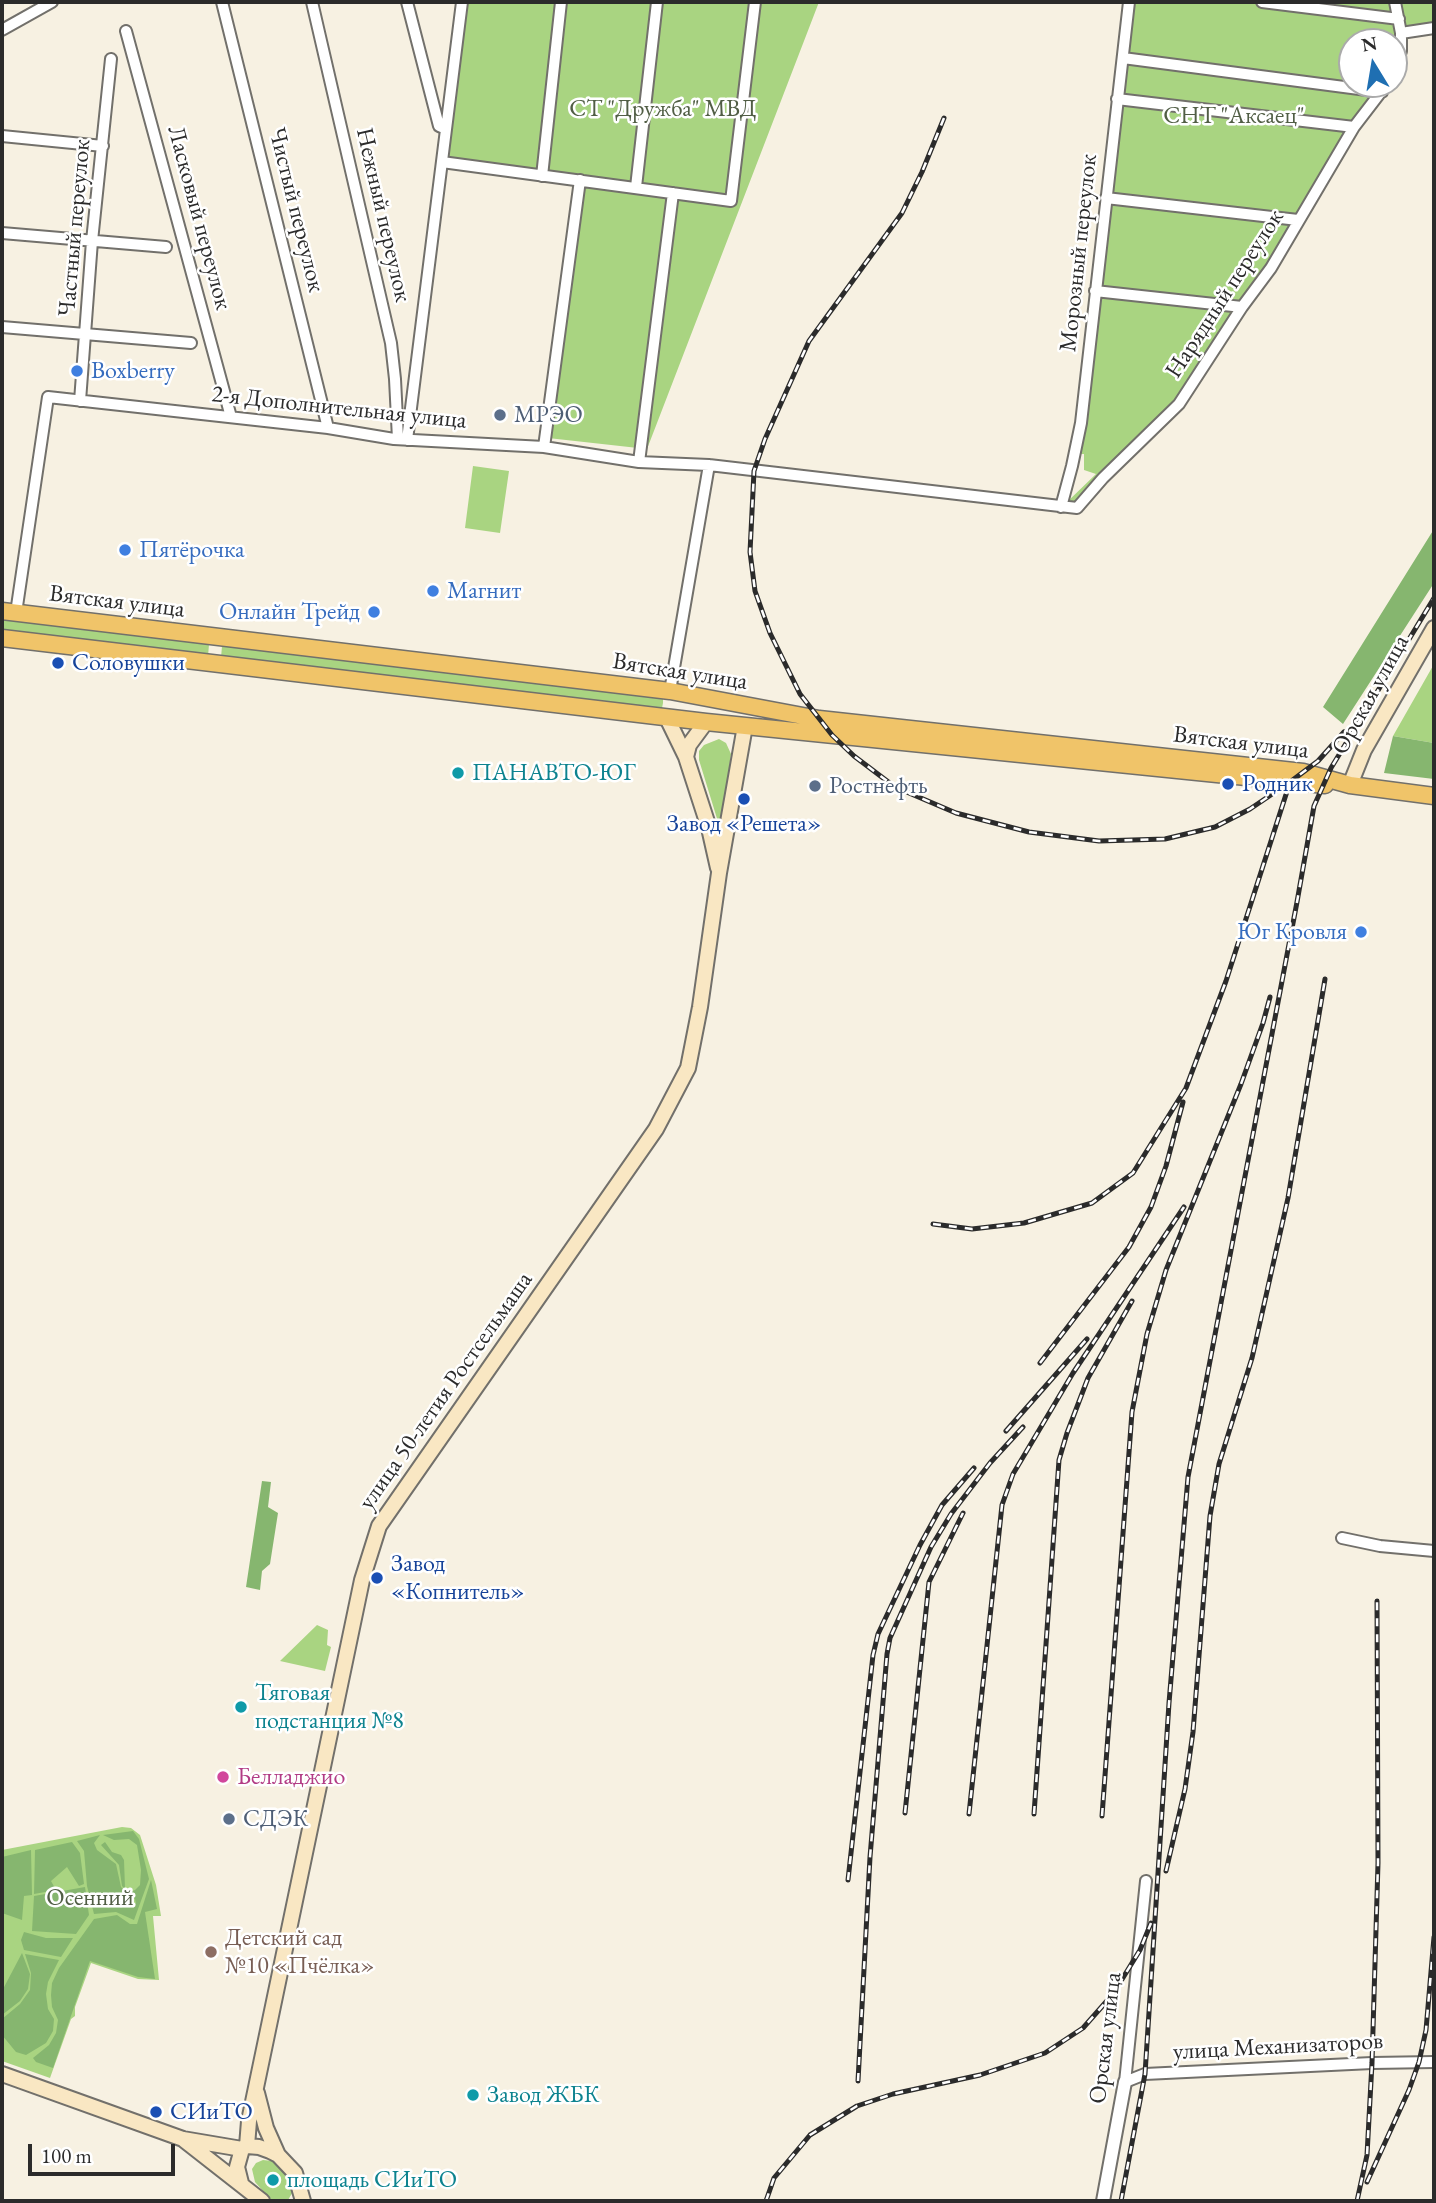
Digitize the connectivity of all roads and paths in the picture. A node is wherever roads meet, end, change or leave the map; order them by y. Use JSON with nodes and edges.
{"nodes":[{"id":1,"x":52,"y":2,"type":"edge"},
{"id":2,"x":222,"y":2,"type":"edge"},
{"id":3,"x":312,"y":2,"type":"edge"},
{"id":4,"x":407,"y":2,"type":"edge"},
{"id":5,"x":462,"y":2,"type":"edge"},
{"id":6,"x":561,"y":2,"type":"edge"},
{"id":7,"x":657,"y":2,"type":"edge"},
{"id":8,"x":755,"y":2,"type":"edge"},
{"id":9,"x":1129,"y":2,"type":"edge"},
{"id":10,"x":1262,"y":2,"type":"edge"},
{"id":11,"x":1395,"y":2,"type":"edge"},
{"id":12,"x":1399,"y":19,"type":"junction"},
{"id":13,"x":1400,"y":28,"type":"edge"},
{"id":14,"x":1434,"y":28,"type":"edge"},
{"id":15,"x":2,"y":30,"type":"edge"},
{"id":16,"x":126,"y":31,"type":"dead end"},
{"id":17,"x":1408,"y":32,"type":"edge"},
{"id":18,"x":1123,"y":58,"type":"junction"},
{"id":19,"x":111,"y":59,"type":"dead end"},
{"id":20,"x":1338,"y":83,"type":"edge"},
{"id":21,"x":1376,"y":98,"type":"edge"},
{"id":22,"x":1117,"y":99,"type":"junction"},
{"id":23,"x":1354,"y":127,"type":"junction"},
{"id":24,"x":446,"y":129,"type":"junction"},
{"id":25,"x":2,"y":136,"type":"edge"},
{"id":26,"x":103,"y":146,"type":"junction"},
{"id":27,"x":442,"y":162,"type":"junction"},
{"id":28,"x":542,"y":176,"type":"junction"},
{"id":29,"x":580,"y":180,"type":"junction"},
{"id":30,"x":636,"y":187,"type":"junction"},
{"id":31,"x":673,"y":193,"type":"junction"},
{"id":32,"x":1106,"y":198,"type":"junction"},
{"id":33,"x":1298,"y":220,"type":"junction"},
{"id":34,"x":2,"y":233,"type":"edge"},
{"id":35,"x":92,"y":241,"type":"junction"},
{"id":36,"x":166,"y":247,"type":"dead end"},
{"id":37,"x":1095,"y":290,"type":"junction"},
{"id":38,"x":1242,"y":307,"type":"junction"},
{"id":39,"x":2,"y":327,"type":"edge"},
{"id":40,"x":86,"y":335,"type":"junction"},
{"id":41,"x":191,"y":343,"type":"dead end"},
{"id":42,"x":80,"y":401,"type":"junction"},
{"id":43,"x":231,"y":417,"type":"junction"},
{"id":44,"x":328,"y":428,"type":"junction"},
{"id":45,"x":403,"y":440,"type":"junction"},
{"id":46,"x":544,"y":447,"type":"junction"},
{"id":47,"x":639,"y":462,"type":"junction"},
{"id":48,"x":709,"y":465,"type":"junction"},
{"id":49,"x":1060,"y":507,"type":"junction"},
{"id":50,"x":1077,"y":508,"type":"joint"},
{"id":51,"x":9,"y":612,"type":"edge"},
{"id":52,"x":1434,"y":628,"type":"edge"},
{"id":53,"x":214,"y":637,"type":"junction"},
{"id":54,"x":2,"y":638,"type":"edge"},
{"id":55,"x":212,"y":664,"type":"junction"},
{"id":56,"x":670,"y":691,"type":"junction"},
{"id":57,"x":726,"y":701,"type":"junction"},
{"id":58,"x":749,"y":705,"type":"junction"},
{"id":59,"x":667,"y":718,"type":"junction"},
{"id":60,"x":706,"y":722,"type":"junction"},
{"id":61,"x":745,"y":726,"type":"junction"},
{"id":62,"x":686,"y":757,"type":"junction"},
{"id":63,"x":1350,"y":785,"type":"junction"},
{"id":64,"x":1434,"y":796,"type":"edge"},
{"id":65,"x":719,"y":873,"type":"junction"},
{"id":66,"x":1342,"y":1538,"type":"dead end"},
{"id":67,"x":1434,"y":1551,"type":"edge"},
{"id":68,"x":1146,"y":1881,"type":"dead end"},
{"id":69,"x":1434,"y":2062,"type":"edge"},
{"id":70,"x":2,"y":2074,"type":"edge"},
{"id":71,"x":1125,"y":2082,"type":"junction"},
{"id":72,"x":257,"y":2091,"type":"junction"},
{"id":73,"x":183,"y":2139,"type":"junction"},
{"id":74,"x":244,"y":2147,"type":"junction"},
{"id":75,"x":278,"y":2155,"type":"junction"},
{"id":76,"x":241,"y":2183,"type":"junction"},
{"id":77,"x":300,"y":2197,"type":"edge"},
{"id":78,"x":262,"y":2201,"type":"edge"},
{"id":79,"x":1104,"y":2201,"type":"edge"}],
"edges":[{"from":1,"to":15,"type":"street"},
{"from":2,"to":44,"type":"street","name":"Чистый переулок"},
{"from":3,"to":45,"type":"street","name":"Нежный переулок"},
{"from":4,"to":24,"type":"street"},
{"from":5,"to":24,"type":"street"},
{"from":6,"to":28,"type":"street"},
{"from":7,"to":30,"type":"street"},
{"from":8,"to":31,"type":"street"},
{"from":9,"to":18,"type":"street","name":"Морозный переулок"},
{"from":10,"to":12,"type":"street"},
{"from":11,"to":12,"type":"street"},
{"from":12,"to":13,"type":"street"},
{"from":14,"to":17,"type":"street"},
{"from":16,"to":43,"type":"street","name":"Ласковый переулок"},
{"from":18,"to":20,"type":"street"},
{"from":18,"to":22,"type":"street","name":"Морозный переулок"},
{"from":19,"to":26,"type":"street","name":"Частный переулок"},
{"from":21,"to":23,"type":"street","name":"Нарядный переулок"},
{"from":22,"to":23,"type":"street"},
{"from":22,"to":32,"type":"street","name":"Морозный переулок"},
{"from":23,"to":33,"type":"street","name":"Нарядный переулок"},
{"from":24,"to":27,"type":"street"},
{"from":25,"to":26,"type":"street"},
{"from":26,"to":35,"type":"street","name":"Частный переулок"},
{"from":27,"to":28,"type":"street"},
{"from":27,"to":45,"type":"street"},
{"from":28,"to":29,"type":"street"},
{"from":29,"to":30,"type":"street"},
{"from":29,"to":46,"type":"street"},
{"from":30,"to":31,"type":"street"},
{"from":31,"to":47,"type":"street"},
{"from":32,"to":33,"type":"street"},
{"from":32,"to":37,"type":"street","name":"Морозный переулок"},
{"from":33,"to":38,"type":"street","name":"Нарядный переулок"},
{"from":34,"to":35,"type":"street"},
{"from":35,"to":36,"type":"street"},
{"from":35,"to":40,"type":"street","name":"Частный переулок"},
{"from":37,"to":38,"type":"street"},
{"from":37,"to":49,"type":"street","name":"Морозный переулок"},
{"from":38,"to":50,"type":"street","name":"Нарядный переулок"},
{"from":39,"to":40,"type":"street"},
{"from":40,"to":41,"type":"street"},
{"from":40,"to":42,"type":"street","name":"Частный переулок"},
{"from":42,"to":43,"type":"street","name":"2-я Дополнительная улица"},
{"from":42,"to":51,"type":"street","name":"2-я Дополнительная улица"},
{"from":43,"to":44,"type":"street","name":"2-я Дополнительная улица"},
{"from":44,"to":45,"type":"street","name":"2-я Дополнительная улица"},
{"from":45,"to":46,"type":"street","name":"2-я Дополнительная улица"},
{"from":46,"to":47,"type":"street","name":"2-я Дополнительная улица"},
{"from":47,"to":48,"type":"street","name":"2-я Дополнительная улица"},
{"from":48,"to":49,"type":"street","name":"2-я Дополнительная улица"},
{"from":48,"to":56,"type":"street"},
{"from":49,"to":50,"type":"street","name":"2-я Дополнительная улица"},
{"from":51,"to":53,"type":"main road","name":"Вятская улица"},
{"from":52,"to":63,"type":"main road","name":"Орская улица"},
{"from":53,"to":55,"type":"main road"},
{"from":53,"to":56,"type":"main road","name":"Вятская улица"},
{"from":54,"to":55,"type":"main road","name":"Вятская улица"},
{"from":55,"to":59,"type":"main road","name":"Вятская улица"},
{"from":56,"to":57,"type":"main road","name":"Вятская улица"},
{"from":56,"to":59,"type":"main road"},
{"from":57,"to":58,"type":"main road","name":"Вятская улица"},
{"from":57,"to":60,"type":"main road"},
{"from":58,"to":61,"type":"main road"},
{"from":58,"to":63,"type":"main road","name":"Вятская улица"},
{"from":59,"to":60,"type":"main road","name":"Вятская улица"},
{"from":59,"to":62,"type":"main road"},
{"from":60,"to":61,"type":"main road","name":"Вятская улица"},
{"from":60,"to":62,"type":"main road"},
{"from":61,"to":63,"type":"main road","name":"Вятская улица"},
{"from":61,"to":65,"type":"main road","name":"улица 50-летия Ростсельмаша"},
{"from":62,"to":65,"type":"main road"},
{"from":63,"to":64,"type":"main road","name":"Вятская улица"},
{"from":65,"to":72,"type":"main road","name":"улица 50-летия Ростсельмаша"},
{"from":66,"to":67,"type":"street"},
{"from":68,"to":71,"type":"street","name":"Орская улица"},
{"from":69,"to":71,"type":"street","name":"улица Механизаторов"},
{"from":70,"to":73,"type":"main road"},
{"from":71,"to":79,"type":"street","name":"Орская улица"},
{"from":72,"to":74,"type":"main road","name":"улица 50-летия Ростсельмаша"},
{"from":72,"to":75,"type":"main road"},
{"from":73,"to":74,"type":"main road"},
{"from":73,"to":76,"type":"main road"},
{"from":74,"to":75,"type":"main road"},
{"from":74,"to":76,"type":"main road"},
{"from":75,"to":77,"type":"main road"},
{"from":76,"to":78,"type":"main road"}]}
